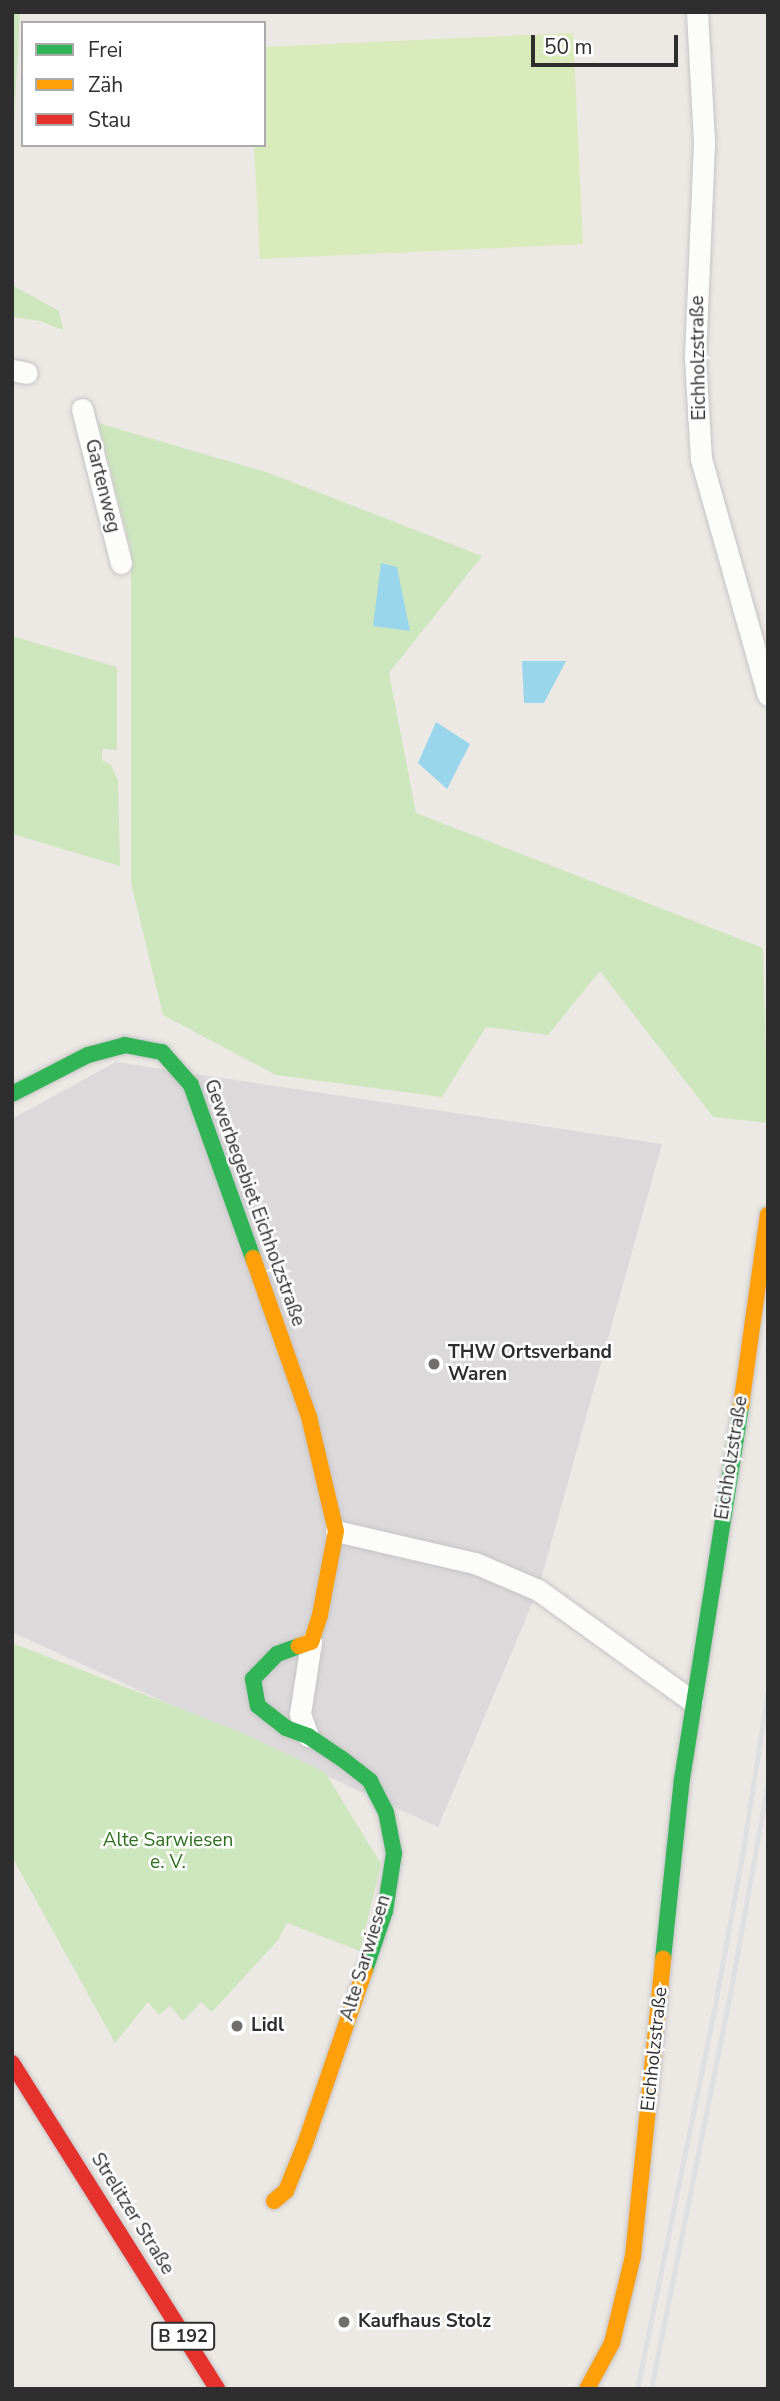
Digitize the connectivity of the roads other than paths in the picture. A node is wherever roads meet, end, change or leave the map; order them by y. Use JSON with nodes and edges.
{"nodes":[{"id":1,"x":697,"y":12,"type":"edge"},
{"id":2,"x":82,"y":409,"type":"dead end"},
{"id":3,"x":121,"y":563,"type":"dead end"},
{"id":4,"x":768,"y":695,"type":"edge"},
{"id":5,"x":12,"y":1094,"type":"edge"},
{"id":6,"x":768,"y":1214,"type":"edge"},
{"id":7,"x":336,"y":1531,"type":"junction"},
{"id":8,"x":312,"y":1642,"type":"junction"},
{"id":9,"x":692,"y":1700,"type":"junction"},
{"id":10,"x":308,"y":1736,"type":"junction"},
{"id":11,"x":12,"y":2063,"type":"edge"},
{"id":12,"x":274,"y":2201,"type":"dead end"},
{"id":13,"x":217,"y":2389,"type":"edge"},
{"id":14,"x":587,"y":2389,"type":"edge"}],
"edges":[{"from":1,"to":4,"type":"street","name":"Eichholzstraße"},
{"from":2,"to":3,"type":"street","name":"Gartenweg"},
{"from":5,"to":7,"type":"street","name":"Gewerbegebiet Eichholzstraße"},
{"from":6,"to":9,"type":"street","name":"Eichholzstraße"},
{"from":7,"to":8,"type":"street"},
{"from":7,"to":9,"type":"street"},
{"from":8,"to":10,"type":"street"},
{"from":8,"to":10,"type":"street","name":"Alte Sarwiesen"},
{"from":9,"to":14,"type":"street","name":"Eichholzstraße"},
{"from":10,"to":12,"type":"street","name":"Alte Sarwiesen"},
{"from":11,"to":13,"type":"street","name":"Strelitzer Straße","number":"B 192"}]}
